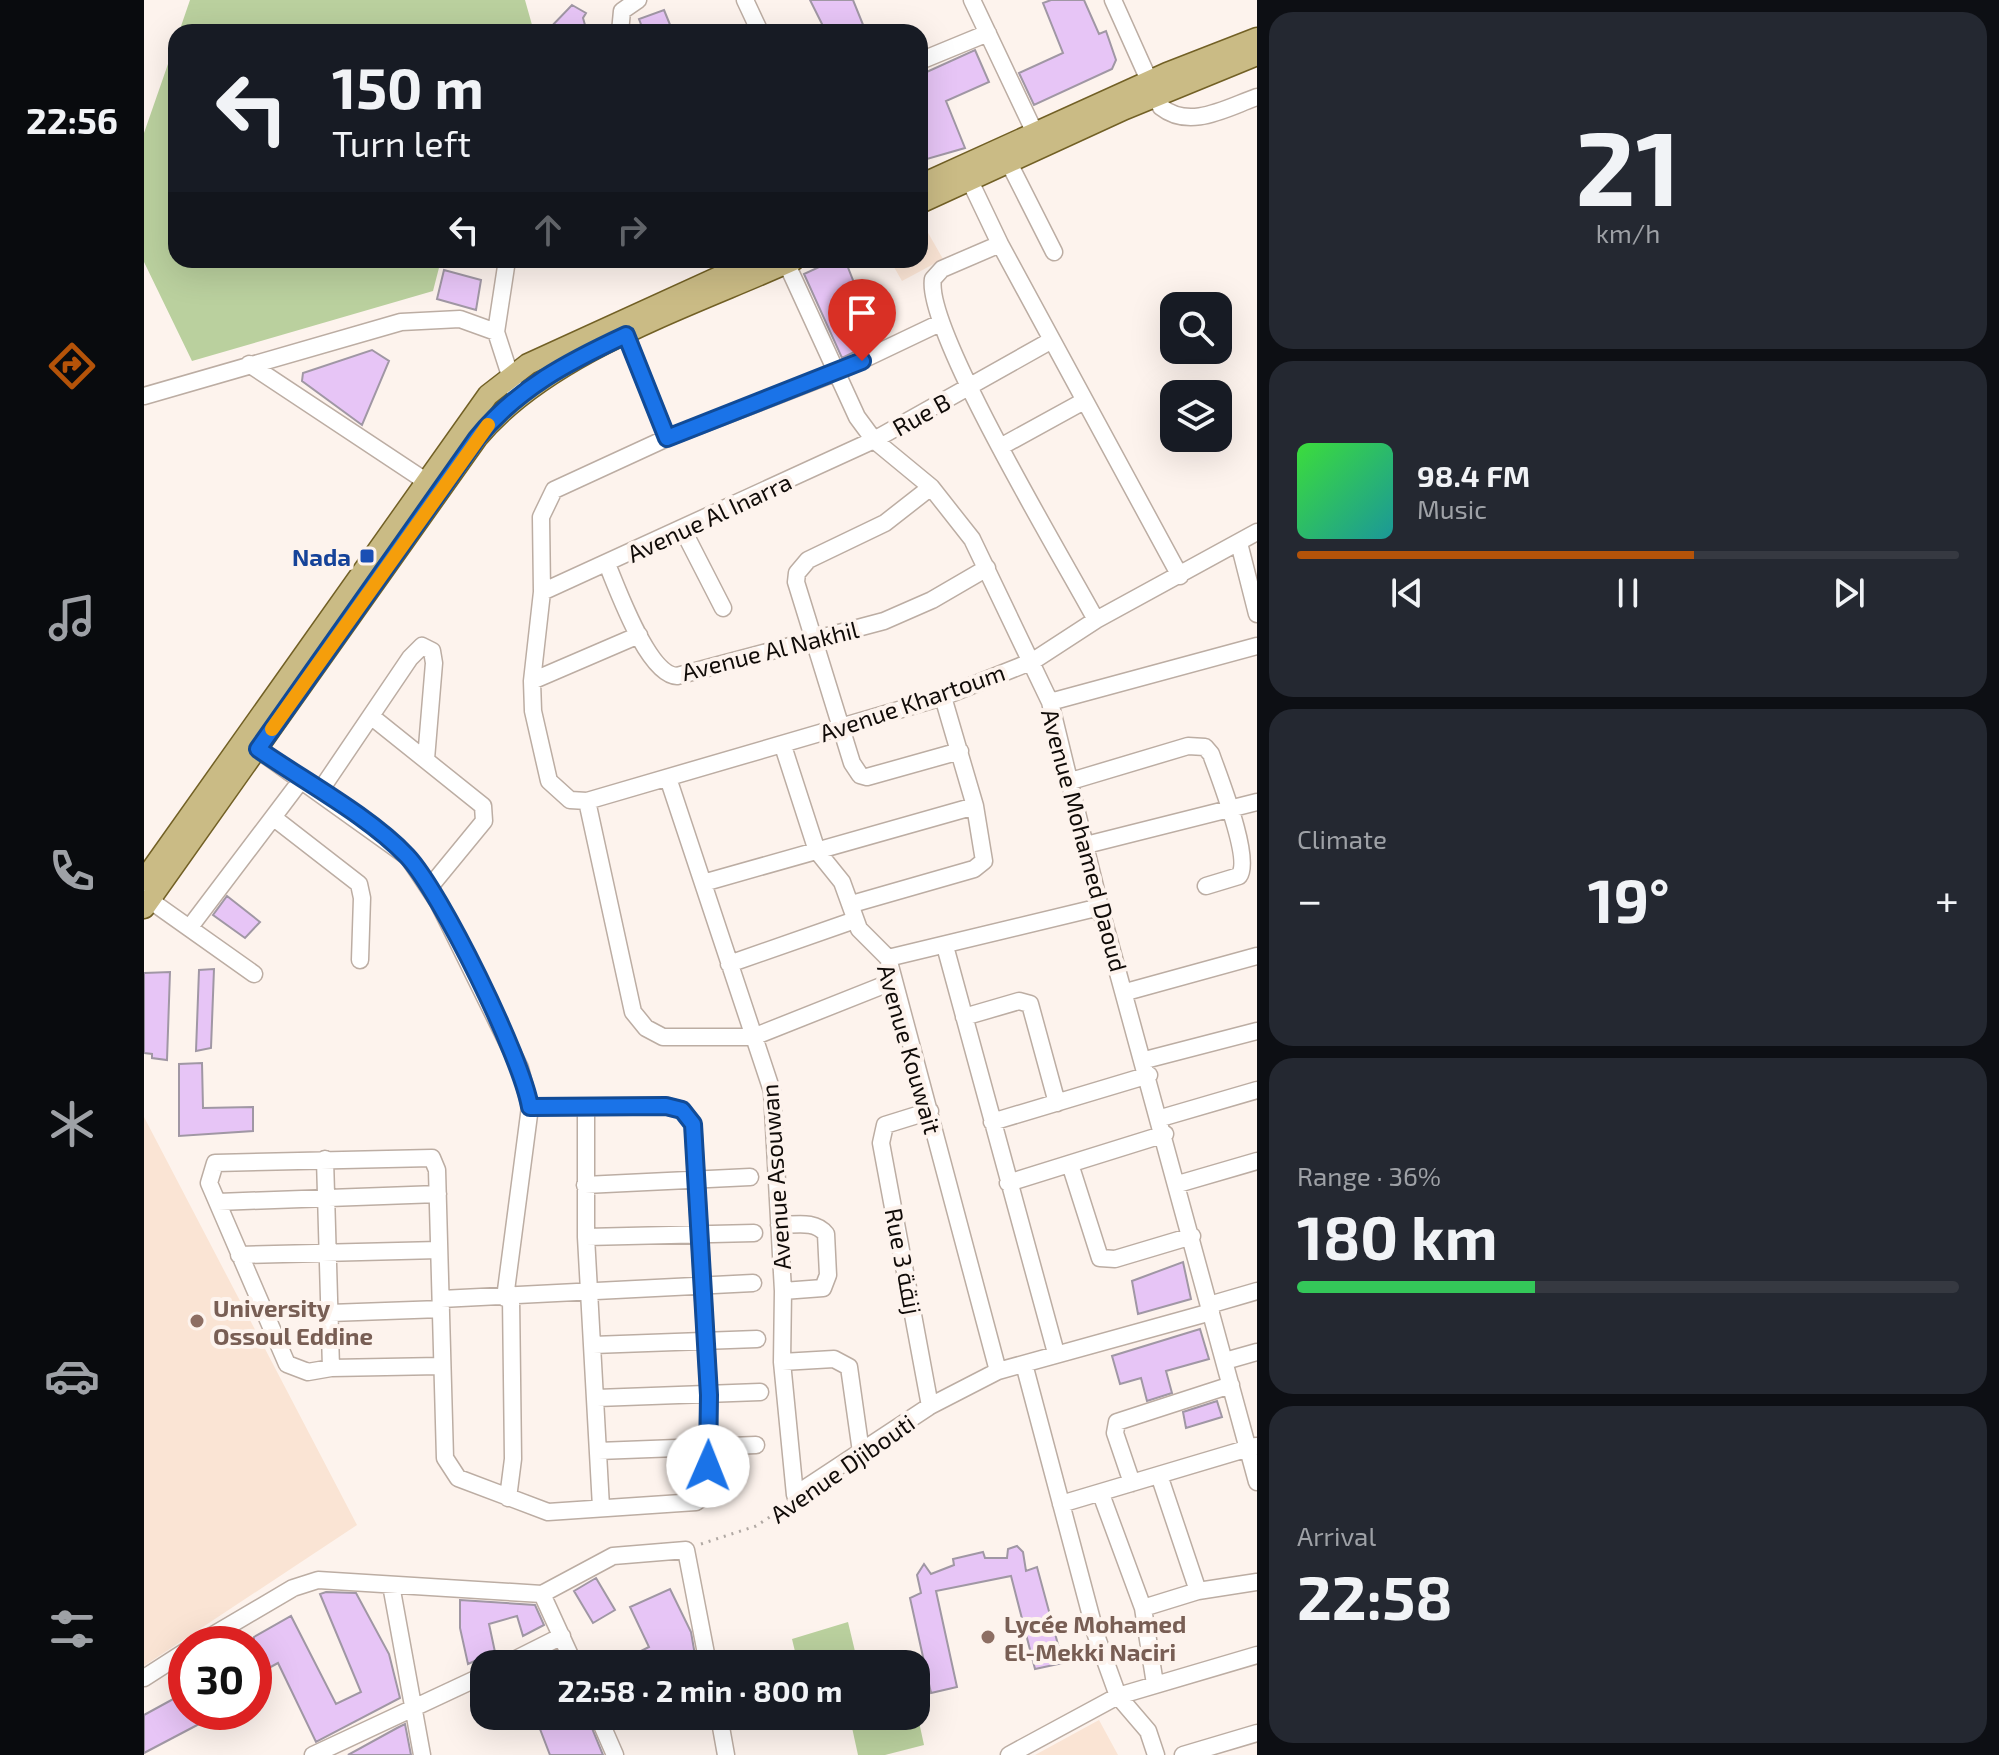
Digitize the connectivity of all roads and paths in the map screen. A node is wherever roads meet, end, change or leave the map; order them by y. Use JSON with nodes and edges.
{"nodes":[{"id":1,"x":638,"y":0,"type":"edge"},
{"id":2,"x":745,"y":0,"type":"edge"},
{"id":3,"x":972,"y":0,"type":"edge"},
{"id":4,"x":1113,"y":0,"type":"edge"},
{"id":5,"x":616,"y":7,"type":"edge"},
{"id":6,"x":756,"y":24,"type":"edge"},
{"id":7,"x":988,"y":33,"type":"junction"},
{"id":8,"x":1257,"y":38,"type":"edge"},
{"id":9,"x":1257,"y":55,"type":"edge"},
{"id":10,"x":928,"y":58,"type":"edge"},
{"id":11,"x":1152,"y":89,"type":"junction"},
{"id":12,"x":1257,"y":97,"type":"edge"},
{"id":13,"x":1035,"y":133,"type":"junction"},
{"id":14,"x":1009,"y":163,"type":"junction"},
{"id":15,"x":928,"y":181,"type":"edge"},
{"id":16,"x":970,"y":181,"type":"junction"},
{"id":17,"x":928,"y":199,"type":"edge"},
{"id":18,"x":1000,"y":244,"type":"junction"},
{"id":19,"x":1054,"y":252,"type":"dead end"},
{"id":20,"x":506,"y":268,"type":"edge"},
{"id":21,"x":724,"y":268,"type":"edge"},
{"id":22,"x":774,"y":268,"type":"edge"},
{"id":23,"x":792,"y":268,"type":"edge"},
{"id":24,"x":940,"y":323,"type":"junction"},
{"id":25,"x":496,"y":332,"type":"junction"},
{"id":26,"x":626,"y":335,"type":"junction"},
{"id":27,"x":1052,"y":340,"type":"junction"},
{"id":28,"x":249,"y":364,"type":"junction"},
{"id":29,"x":835,"y":373,"type":"junction"},
{"id":30,"x":508,"y":377,"type":"junction"},
{"id":31,"x":969,"y":387,"type":"junction"},
{"id":32,"x":144,"y":396,"type":"edge"},
{"id":33,"x":517,"y":397,"type":"junction"},
{"id":34,"x":1084,"y":401,"type":"junction"},
{"id":35,"x":667,"y":438,"type":"junction"},
{"id":36,"x":874,"y":440,"type":"junction"},
{"id":37,"x":1002,"y":446,"type":"junction"},
{"id":38,"x":427,"y":482,"type":"junction"},
{"id":39,"x":931,"y":487,"type":"junction"},
{"id":40,"x":683,"y":530,"type":"junction"},
{"id":41,"x":1257,"y":532,"type":"edge"},
{"id":42,"x":1239,"y":543,"type":"junction"},
{"id":43,"x":607,"y":564,"type":"junction"},
{"id":44,"x":987,"y":568,"type":"junction"},
{"id":45,"x":1180,"y":576,"type":"junction"},
{"id":46,"x":542,"y":592,"type":"junction"},
{"id":47,"x":723,"y":608,"type":"dead end"},
{"id":48,"x":1257,"y":614,"type":"edge"},
{"id":49,"x":1096,"y":620,"type":"junction"},
{"id":50,"x":639,"y":635,"type":"junction"},
{"id":51,"x":815,"y":641,"type":"junction"},
{"id":52,"x":1257,"y":646,"type":"edge"},
{"id":53,"x":1033,"y":661,"type":"junction"},
{"id":54,"x":532,"y":681,"type":"junction"},
{"id":55,"x":943,"y":697,"type":"junction"},
{"id":56,"x":1050,"y":702,"type":"junction"},
{"id":57,"x":372,"y":717,"type":"junction"},
{"id":58,"x":841,"y":726,"type":"junction"},
{"id":59,"x":251,"y":744,"type":"junction"},
{"id":60,"x":783,"y":746,"type":"junction"},
{"id":61,"x":960,"y":751,"type":"junction"},
{"id":62,"x":426,"y":759,"type":"junction"},
{"id":63,"x":668,"y":778,"type":"junction"},
{"id":64,"x":302,"y":779,"type":"junction"},
{"id":65,"x":1071,"y":781,"type":"junction"},
{"id":66,"x":320,"y":791,"type":"junction"},
{"id":67,"x":587,"y":801,"type":"junction"},
{"id":68,"x":1257,"y":802,"type":"edge"},
{"id":69,"x":975,"y":806,"type":"junction"},
{"id":70,"x":1230,"y":810,"type":"junction"},
{"id":71,"x":274,"y":818,"type":"junction"},
{"id":72,"x":1086,"y":845,"type":"junction"},
{"id":73,"x":817,"y":851,"type":"junction"},
{"id":74,"x":144,"y":880,"type":"edge"},
{"id":75,"x":703,"y":883,"type":"junction"},
{"id":76,"x":1206,"y":886,"type":"dead end"},
{"id":77,"x":429,"y":888,"type":"junction"},
{"id":78,"x":146,"y":901,"type":"edge"},
{"id":79,"x":1100,"y":907,"type":"junction"},
{"id":80,"x":854,"y":912,"type":"junction"},
{"id":81,"x":190,"y":927,"type":"junction"},
{"id":82,"x":945,"y":946,"type":"junction"},
{"id":83,"x":1257,"y":956,"type":"edge"},
{"id":84,"x":888,"y":958,"type":"junction"},
{"id":85,"x":360,"y":960,"type":"dead end"},
{"id":86,"x":729,"y":964,"type":"junction"},
{"id":87,"x":254,"y":974,"type":"dead end"},
{"id":88,"x":894,"y":981,"type":"junction"},
{"id":89,"x":1126,"y":992,"type":"junction"},
{"id":90,"x":964,"y":1017,"type":"junction"},
{"id":91,"x":1257,"y":1031,"type":"edge"},
{"id":92,"x":753,"y":1037,"type":"junction"},
{"id":93,"x":1147,"y":1068,"type":"junction"},
{"id":94,"x":1257,"y":1090,"type":"edge"},
{"id":95,"x":1057,"y":1103,"type":"junction"},
{"id":96,"x":530,"y":1107,"type":"junction"},
{"id":97,"x":586,"y":1109,"type":"junction"},
{"id":98,"x":930,"y":1111,"type":"junction"},
{"id":99,"x":992,"y":1122,"type":"junction"},
{"id":100,"x":1163,"y":1126,"type":"junction"},
{"id":101,"x":325,"y":1159,"type":"junction"},
{"id":102,"x":1257,"y":1161,"type":"edge"},
{"id":103,"x":1070,"y":1164,"type":"junction"},
{"id":104,"x":750,"y":1177,"type":"dead end"},
{"id":105,"x":697,"y":1178,"type":"junction"},
{"id":106,"x":1008,"y":1183,"type":"junction"},
{"id":107,"x":1178,"y":1184,"type":"junction"},
{"id":108,"x":585,"y":1185,"type":"junction"},
{"id":109,"x":438,"y":1194,"type":"junction"},
{"id":110,"x":326,"y":1197,"type":"junction"},
{"id":111,"x":218,"y":1202,"type":"junction"},
{"id":112,"x":779,"y":1225,"type":"junction"},
{"id":113,"x":754,"y":1233,"type":"dead end"},
{"id":114,"x":700,"y":1234,"type":"junction"},
{"id":115,"x":1192,"y":1236,"type":"junction"},
{"id":116,"x":586,"y":1237,"type":"junction"},
{"id":117,"x":439,"y":1250,"type":"junction"},
{"id":118,"x":328,"y":1253,"type":"junction"},
{"id":119,"x":239,"y":1255,"type":"junction"},
{"id":120,"x":753,"y":1283,"type":"dead end"},
{"id":121,"x":702,"y":1287,"type":"junction"},
{"id":122,"x":592,"y":1291,"type":"junction"},
{"id":123,"x":783,"y":1291,"type":"junction"},
{"id":124,"x":1257,"y":1291,"type":"edge"},
{"id":125,"x":508,"y":1297,"type":"junction"},
{"id":126,"x":441,"y":1304,"type":"junction"},
{"id":127,"x":1210,"y":1308,"type":"junction"},
{"id":128,"x":330,"y":1313,"type":"junction"},
{"id":129,"x":757,"y":1339,"type":"dead end"},
{"id":130,"x":705,"y":1341,"type":"junction"},
{"id":131,"x":593,"y":1345,"type":"junction"},
{"id":132,"x":1257,"y":1352,"type":"edge"},
{"id":133,"x":1056,"y":1353,"type":"junction"},
{"id":134,"x":1225,"y":1361,"type":"junction"},
{"id":135,"x":782,"y":1362,"type":"junction"},
{"id":136,"x":1024,"y":1364,"type":"junction"},
{"id":137,"x":440,"y":1366,"type":"junction"},
{"id":138,"x":331,"y":1368,"type":"junction"},
{"id":139,"x":998,"y":1371,"type":"junction"},
{"id":140,"x":1231,"y":1385,"type":"junction"},
{"id":141,"x":760,"y":1392,"type":"dead end"},
{"id":142,"x":709,"y":1395,"type":"junction"},
{"id":143,"x":597,"y":1398,"type":"junction"},
{"id":144,"x":930,"y":1406,"type":"junction"},
{"id":145,"x":756,"y":1445,"type":"dead end"},
{"id":146,"x":1253,"y":1447,"type":"edge"},
{"id":147,"x":708,"y":1448,"type":"junction"},
{"id":148,"x":598,"y":1451,"type":"junction"},
{"id":149,"x":861,"y":1452,"type":"junction"},
{"id":150,"x":1159,"y":1475,"type":"junction"},
{"id":151,"x":1257,"y":1482,"type":"edge"},
{"id":152,"x":1132,"y":1483,"type":"junction"},
{"id":153,"x":1101,"y":1494,"type":"junction"},
{"id":154,"x":795,"y":1495,"type":"junction"},
{"id":155,"x":508,"y":1498,"type":"junction"},
{"id":156,"x":1061,"y":1504,"type":"junction"},
{"id":157,"x":601,"y":1507,"type":"junction"},
{"id":158,"x":686,"y":1550,"type":"junction"},
{"id":159,"x":1257,"y":1582,"type":"edge"},
{"id":160,"x":391,"y":1585,"type":"junction"},
{"id":161,"x":1198,"y":1591,"type":"junction"},
{"id":162,"x":542,"y":1594,"type":"junction"},
{"id":163,"x":1143,"y":1608,"type":"junction"},
{"id":164,"x":229,"y":1626,"type":"edge"},
{"id":165,"x":562,"y":1636,"type":"junction"},
{"id":166,"x":534,"y":1650,"type":"edge"},
{"id":167,"x":568,"y":1650,"type":"edge"},
{"id":168,"x":705,"y":1650,"type":"edge"},
{"id":169,"x":1257,"y":1655,"type":"edge"},
{"id":170,"x":168,"y":1663,"type":"edge"},
{"id":171,"x":144,"y":1678,"type":"edge"},
{"id":172,"x":470,"y":1682,"type":"edge"},
{"id":173,"x":1155,"y":1684,"type":"junction"},
{"id":174,"x":1118,"y":1696,"type":"junction"},
{"id":175,"x":413,"y":1710,"type":"junction"},
{"id":176,"x":604,"y":1730,"type":"edge"},
{"id":177,"x":722,"y":1730,"type":"edge"},
{"id":178,"x":1257,"y":1733,"type":"edge"},
{"id":179,"x":1234,"y":1748,"type":"edge"},
{"id":180,"x":313,"y":1755,"type":"edge"},
{"id":181,"x":422,"y":1755,"type":"edge"},
{"id":182,"x":615,"y":1755,"type":"edge"},
{"id":183,"x":726,"y":1755,"type":"edge"},
{"id":184,"x":1009,"y":1755,"type":"edge"},
{"id":185,"x":1156,"y":1755,"type":"edge"},
{"id":186,"x":1183,"y":1755,"type":"edge"}],
"edges":[{"from":1,"to":5,"type":"street"},
{"from":2,"to":6,"type":"street"},
{"from":3,"to":7,"type":"street"},
{"from":4,"to":11,"type":"street"},
{"from":7,"to":10,"type":"street"},
{"from":7,"to":13,"type":"street"},
{"from":8,"to":11,"type":"main road"},
{"from":9,"to":11,"type":"main road"},
{"from":11,"to":12,"type":"street"},
{"from":11,"to":13,"type":"main road"},
{"from":11,"to":14,"type":"main road"},
{"from":13,"to":15,"type":"main road"},
{"from":14,"to":16,"type":"main road"},
{"from":14,"to":19,"type":"street"},
{"from":16,"to":17,"type":"main road"},
{"from":16,"to":18,"type":"street"},
{"from":18,"to":24,"type":"street"},
{"from":18,"to":27,"type":"street"},
{"from":20,"to":25,"type":"street"},
{"from":21,"to":30,"type":"main road"},
{"from":22,"to":26,"type":"main road"},
{"from":23,"to":29,"type":"street","name":"Avenue Mohamed Daoud"},
{"from":24,"to":29,"type":"street"},
{"from":24,"to":31,"type":"street"},
{"from":25,"to":28,"type":"street"},
{"from":25,"to":30,"type":"street"},
{"from":26,"to":33,"type":"main road"},
{"from":26,"to":35,"type":"street"},
{"from":27,"to":31,"type":"street","name":"Rue B"},
{"from":27,"to":34,"type":"street"},
{"from":28,"to":32,"type":"street"},
{"from":28,"to":38,"type":"street"},
{"from":29,"to":35,"type":"street"},
{"from":29,"to":36,"type":"street","name":"Avenue Mohamed Daoud"},
{"from":30,"to":33,"type":"street"},
{"from":30,"to":38,"type":"main road"},
{"from":31,"to":36,"type":"street","name":"Rue B"},
{"from":31,"to":37,"type":"street"},
{"from":33,"to":59,"type":"main road"},
{"from":34,"to":37,"type":"street"},
{"from":34,"to":45,"type":"street"},
{"from":35,"to":46,"type":"street"},
{"from":36,"to":39,"type":"street","name":"Avenue Mohamed Daoud"},
{"from":36,"to":40,"type":"street","name":"Avenue Al Inarra"},
{"from":37,"to":49,"type":"street"},
{"from":38,"to":59,"type":"main road"},
{"from":39,"to":44,"type":"street","name":"Avenue Mohamed Daoud"},
{"from":39,"to":51,"type":"street"},
{"from":40,"to":43,"type":"street","name":"Avenue Al Inarra"},
{"from":40,"to":47,"type":"street"},
{"from":41,"to":42,"type":"street","name":"Avenue Khartoum"},
{"from":42,"to":45,"type":"street","name":"Avenue Khartoum"},
{"from":42,"to":48,"type":"street"},
{"from":43,"to":46,"type":"street","name":"Avenue Al Inarra"},
{"from":43,"to":50,"type":"street","name":"Avenue Al Nakhil"},
{"from":44,"to":51,"type":"street","name":"Avenue Al Nakhil"},
{"from":44,"to":53,"type":"street","name":"Avenue Mohamed Daoud"},
{"from":45,"to":49,"type":"street","name":"Avenue Khartoum"},
{"from":46,"to":54,"type":"street"},
{"from":49,"to":53,"type":"street","name":"Avenue Khartoum"},
{"from":50,"to":51,"type":"street","name":"Avenue Al Nakhil"},
{"from":50,"to":54,"type":"street"},
{"from":51,"to":58,"type":"street"},
{"from":52,"to":56,"type":"street"},
{"from":53,"to":55,"type":"street","name":"Avenue Khartoum"},
{"from":53,"to":56,"type":"street","name":"Avenue Mohamed Daoud"},
{"from":54,"to":67,"type":"street"},
{"from":55,"to":58,"type":"street","name":"Avenue Khartoum"},
{"from":55,"to":61,"type":"street"},
{"from":56,"to":65,"type":"street","name":"Avenue Mohamed Daoud"},
{"from":57,"to":62,"type":"street"},
{"from":57,"to":62,"type":"street"},
{"from":57,"to":66,"type":"street"},
{"from":58,"to":60,"type":"street","name":"Avenue Khartoum"},
{"from":58,"to":61,"type":"street"},
{"from":59,"to":64,"type":"street"},
{"from":59,"to":74,"type":"main road"},
{"from":59,"to":78,"type":"main road"},
{"from":60,"to":63,"type":"street","name":"Avenue Khartoum"},
{"from":60,"to":73,"type":"street","name":"Avenue Kouwait"},
{"from":61,"to":69,"type":"street"},
{"from":62,"to":77,"type":"street"},
{"from":63,"to":67,"type":"street","name":"Avenue Khartoum"},
{"from":63,"to":75,"type":"street","name":"Avenue Asouwan"},
{"from":64,"to":66,"type":"street"},
{"from":64,"to":71,"type":"street"},
{"from":65,"to":70,"type":"street"},
{"from":65,"to":72,"type":"street","name":"Avenue Mohamed Daoud"},
{"from":66,"to":77,"type":"street"},
{"from":67,"to":92,"type":"street"},
{"from":68,"to":70,"type":"street"},
{"from":69,"to":73,"type":"street"},
{"from":69,"to":80,"type":"street"},
{"from":70,"to":72,"type":"street"},
{"from":70,"to":76,"type":"street"},
{"from":71,"to":81,"type":"street"},
{"from":71,"to":85,"type":"street"},
{"from":72,"to":79,"type":"street","name":"Avenue Mohamed Daoud"},
{"from":73,"to":75,"type":"street"},
{"from":73,"to":80,"type":"street","name":"Avenue Kouwait"},
{"from":75,"to":86,"type":"street","name":"Avenue Asouwan"},
{"from":77,"to":96,"type":"street"},
{"from":78,"to":81,"type":"street"},
{"from":79,"to":82,"type":"street"},
{"from":79,"to":89,"type":"street","name":"Avenue Mohamed Daoud"},
{"from":80,"to":84,"type":"street","name":"Avenue Kouwait"},
{"from":80,"to":86,"type":"street"},
{"from":81,"to":87,"type":"street"},
{"from":82,"to":84,"type":"street"},
{"from":82,"to":90,"type":"street"},
{"from":83,"to":89,"type":"street"},
{"from":84,"to":88,"type":"street","name":"Avenue Kouwait"},
{"from":86,"to":92,"type":"street","name":"Avenue Asouwan"},
{"from":88,"to":92,"type":"street"},
{"from":88,"to":98,"type":"street","name":"Avenue Kouwait"},
{"from":89,"to":93,"type":"street","name":"Avenue Mohamed Daoud"},
{"from":90,"to":95,"type":"street"},
{"from":90,"to":99,"type":"street"},
{"from":91,"to":93,"type":"street"},
{"from":92,"to":112,"type":"street","name":"Avenue Asouwan"},
{"from":93,"to":95,"type":"street"},
{"from":93,"to":100,"type":"street","name":"Avenue Mohamed Daoud"},
{"from":94,"to":100,"type":"street"},
{"from":95,"to":99,"type":"street"},
{"from":96,"to":97,"type":"street"},
{"from":96,"to":125,"type":"street"},
{"from":97,"to":105,"type":"street"},
{"from":97,"to":108,"type":"street"},
{"from":98,"to":139,"type":"street","name":"Avenue Kouwait"},
{"from":98,"to":144,"type":"street","name":"Rue 3 زنقة"},
{"from":99,"to":106,"type":"street"},
{"from":100,"to":103,"type":"street"},
{"from":100,"to":107,"type":"street","name":"Avenue Mohamed Daoud"},
{"from":101,"to":109,"type":"street"},
{"from":101,"to":110,"type":"street"},
{"from":101,"to":111,"type":"street"},
{"from":102,"to":107,"type":"street"},
{"from":103,"to":106,"type":"street"},
{"from":103,"to":115,"type":"street"},
{"from":104,"to":105,"type":"street"},
{"from":105,"to":108,"type":"street"},
{"from":105,"to":114,"type":"street"},
{"from":106,"to":133,"type":"street"},
{"from":107,"to":115,"type":"street","name":"Avenue Mohamed Daoud"},
{"from":108,"to":116,"type":"street"},
{"from":109,"to":110,"type":"street"},
{"from":109,"to":117,"type":"street"},
{"from":110,"to":111,"type":"street"},
{"from":110,"to":118,"type":"street"},
{"from":111,"to":119,"type":"street"},
{"from":112,"to":123,"type":"street","name":"Avenue Asouwan"},
{"from":112,"to":123,"type":"street"},
{"from":113,"to":114,"type":"street"},
{"from":114,"to":116,"type":"street"},
{"from":114,"to":121,"type":"street"},
{"from":115,"to":127,"type":"street","name":"Avenue Mohamed Daoud"},
{"from":116,"to":122,"type":"street"},
{"from":117,"to":118,"type":"street"},
{"from":117,"to":126,"type":"street"},
{"from":118,"to":119,"type":"street"},
{"from":118,"to":128,"type":"street"},
{"from":119,"to":138,"type":"street"},
{"from":120,"to":121,"type":"street"},
{"from":121,"to":122,"type":"street"},
{"from":121,"to":130,"type":"street"},
{"from":122,"to":125,"type":"street"},
{"from":122,"to":131,"type":"street"},
{"from":123,"to":135,"type":"street","name":"Avenue Asouwan"},
{"from":124,"to":127,"type":"street","name":"Avenue Djibouti"},
{"from":125,"to":126,"type":"street"},
{"from":125,"to":155,"type":"street"},
{"from":126,"to":128,"type":"street"},
{"from":126,"to":137,"type":"street"},
{"from":127,"to":133,"type":"street","name":"Avenue Djibouti"},
{"from":127,"to":134,"type":"street","name":"Avenue Mohamed Daoud"},
{"from":128,"to":138,"type":"street"},
{"from":129,"to":130,"type":"street"},
{"from":130,"to":131,"type":"street"},
{"from":130,"to":142,"type":"street"},
{"from":131,"to":143,"type":"street"},
{"from":132,"to":134,"type":"street"},
{"from":133,"to":136,"type":"street","name":"Avenue Djibouti"},
{"from":134,"to":140,"type":"street","name":"Avenue Mohamed Daoud"},
{"from":135,"to":149,"type":"street"},
{"from":135,"to":154,"type":"street","name":"Avenue Asouwan"},
{"from":136,"to":139,"type":"street","name":"Avenue Djibouti"},
{"from":136,"to":156,"type":"street"},
{"from":137,"to":138,"type":"street"},
{"from":137,"to":155,"type":"street"},
{"from":139,"to":144,"type":"street","name":"Avenue Djibouti"},
{"from":140,"to":146,"type":"street","name":"Avenue Mohamed Daoud"},
{"from":140,"to":152,"type":"street"},
{"from":141,"to":142,"type":"street"},
{"from":142,"to":143,"type":"street"},
{"from":142,"to":147,"type":"street"},
{"from":143,"to":148,"type":"street"},
{"from":144,"to":149,"type":"street","name":"Avenue Djibouti"},
{"from":145,"to":147,"type":"street"},
{"from":146,"to":150,"type":"street"},
{"from":146,"to":151,"type":"street","name":"Avenue Mohamed Daoud"},
{"from":147,"to":148,"type":"street"},
{"from":147,"to":157,"type":"street"},
{"from":148,"to":157,"type":"street"},
{"from":149,"to":154,"type":"street","name":"Avenue Djibouti"},
{"from":150,"to":152,"type":"street"},
{"from":150,"to":161,"type":"street"},
{"from":152,"to":153,"type":"street"},
{"from":153,"to":156,"type":"street"},
{"from":153,"to":163,"type":"street"},
{"from":154,"to":158,"type":"path","name":"Avenue Djibouti"},
{"from":155,"to":157,"type":"street"},
{"from":156,"to":174,"type":"street"},
{"from":158,"to":162,"type":"street"},
{"from":158,"to":168,"type":"street"},
{"from":159,"to":161,"type":"street"},
{"from":160,"to":162,"type":"street"},
{"from":160,"to":164,"type":"street"},
{"from":160,"to":175,"type":"street"},
{"from":161,"to":163,"type":"street"},
{"from":162,"to":165,"type":"street"},
{"from":163,"to":173,"type":"street"},
{"from":165,"to":166,"type":"street"},
{"from":165,"to":167,"type":"street"},
{"from":169,"to":173,"type":"street"},
{"from":170,"to":171,"type":"street"},
{"from":172,"to":175,"type":"street"},
{"from":173,"to":174,"type":"street"},
{"from":174,"to":184,"type":"street"},
{"from":174,"to":185,"type":"street"},
{"from":175,"to":180,"type":"street"},
{"from":175,"to":181,"type":"street"},
{"from":176,"to":182,"type":"street"},
{"from":177,"to":183,"type":"street"},
{"from":178,"to":179,"type":"street"},
{"from":179,"to":186,"type":"street"}]}
